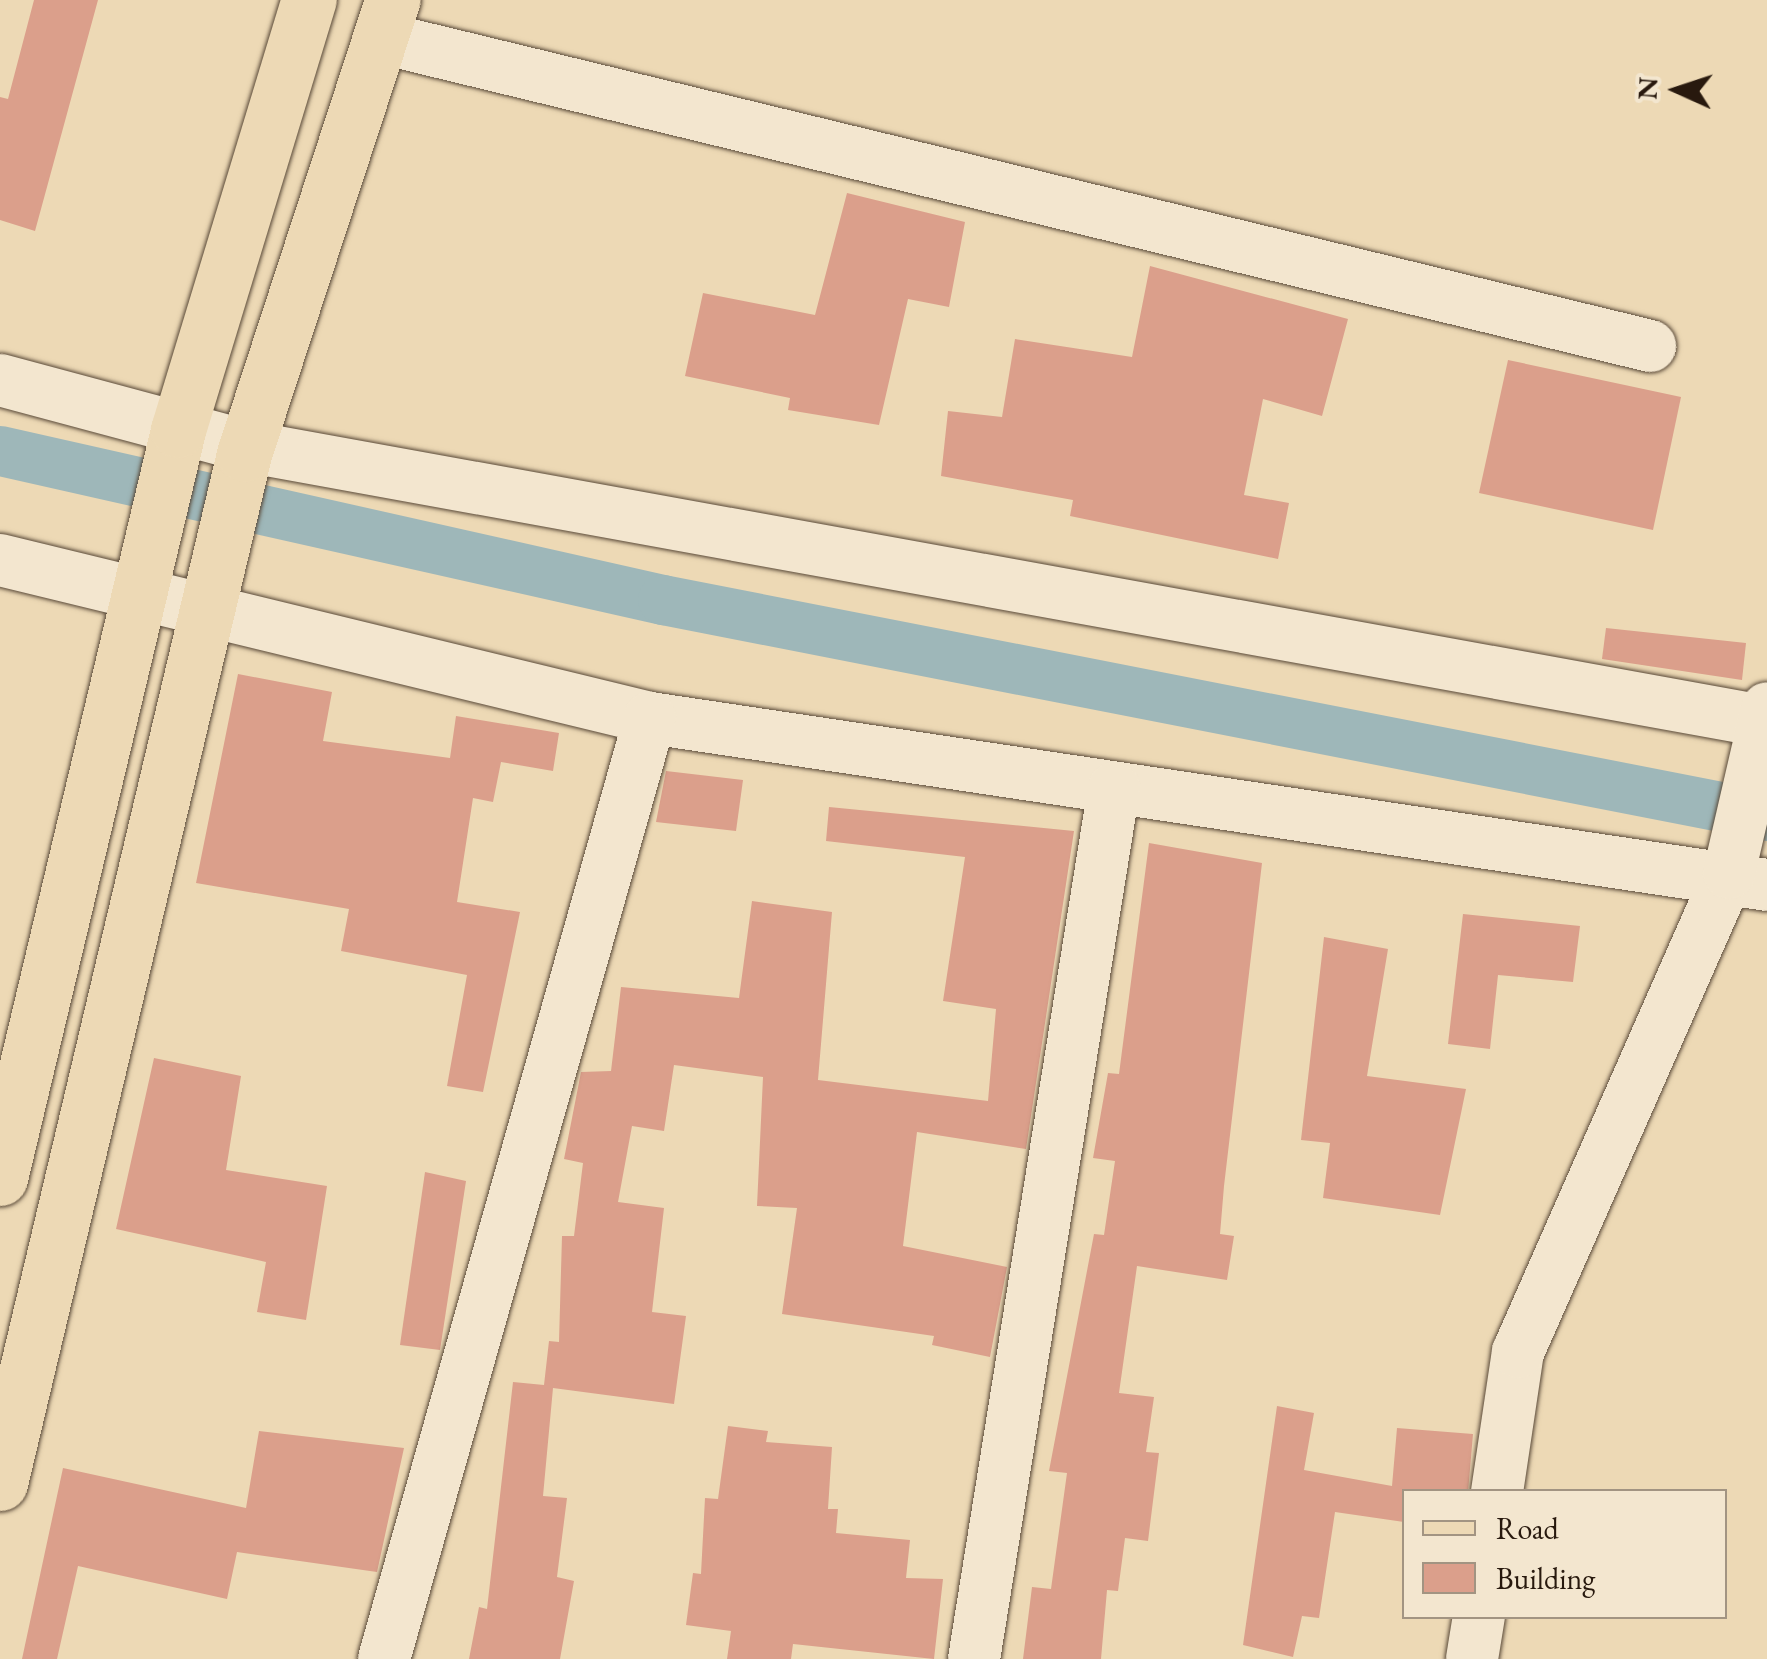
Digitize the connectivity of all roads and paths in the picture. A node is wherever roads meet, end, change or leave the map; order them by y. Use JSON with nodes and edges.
{"nodes":[{"id":1,"x":309,"y":0,"type":"edge"},
{"id":2,"x":387,"y":19,"type":"edge"},
{"id":3,"x":1650,"y":346,"type":"dead end"},
{"id":4,"x":0,"y":380,"type":"edge"},
{"id":5,"x":177,"y":440,"type":"junction"},
{"id":6,"x":247,"y":451,"type":"junction"},
{"id":7,"x":0,"y":560,"type":"edge"},
{"id":8,"x":139,"y":594,"type":"junction"},
{"id":9,"x":211,"y":607,"type":"junction"},
{"id":10,"x":1766,"y":717,"type":"edge"},
{"id":11,"x":650,"y":718,"type":"junction"},
{"id":12,"x":1114,"y":788,"type":"junction"},
{"id":13,"x":1742,"y":870,"type":"edge"},
{"id":14,"x":0,"y":1178,"type":"edge"},
{"id":15,"x":0,"y":1483,"type":"edge"},
{"id":16,"x":1497,"y":1489,"type":"edge"},
{"id":17,"x":1478,"y":1619,"type":"edge"},
{"id":18,"x":384,"y":1659,"type":"edge"},
{"id":19,"x":974,"y":1659,"type":"edge"},
{"id":20,"x":1472,"y":1659,"type":"edge"}],
"edges":[{"from":1,"to":5,"type":"main road"},
{"from":2,"to":3,"type":"street"},
{"from":2,"to":6,"type":"main road"},
{"from":4,"to":5,"type":"street"},
{"from":5,"to":6,"type":"street"},
{"from":5,"to":8,"type":"main road"},
{"from":6,"to":9,"type":"main road"},
{"from":6,"to":10,"type":"street"},
{"from":7,"to":8,"type":"street"},
{"from":8,"to":9,"type":"street"},
{"from":8,"to":14,"type":"main road"},
{"from":9,"to":11,"type":"street"},
{"from":9,"to":15,"type":"main road"},
{"from":10,"to":13,"type":"street"},
{"from":11,"to":12,"type":"street"},
{"from":11,"to":18,"type":"street"},
{"from":12,"to":13,"type":"street"},
{"from":12,"to":19,"type":"street"},
{"from":13,"to":16,"type":"street"},
{"from":17,"to":20,"type":"street"}]}
